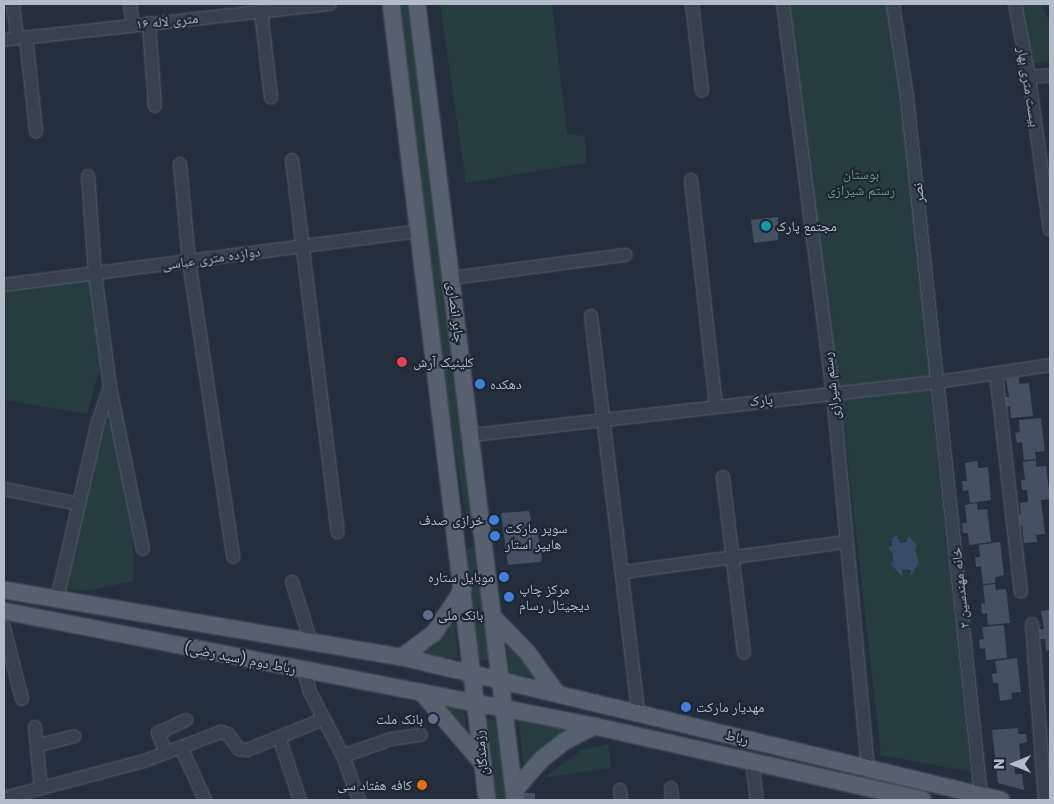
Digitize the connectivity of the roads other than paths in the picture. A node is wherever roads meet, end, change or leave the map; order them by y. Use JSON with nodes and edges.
{"nodes":[{"id":1,"x":13,"y":4,"type":"edge"},
{"id":2,"x":130,"y":4,"type":"edge"},
{"id":3,"x":330,"y":4,"type":"edge"},
{"id":4,"x":391,"y":4,"type":"edge"},
{"id":5,"x":417,"y":4,"type":"edge"},
{"id":6,"x":692,"y":4,"type":"edge"},
{"id":7,"x":783,"y":4,"type":"edge"},
{"id":8,"x":893,"y":4,"type":"edge"},
{"id":9,"x":1015,"y":4,"type":"edge"},
{"id":10,"x":254,"y":9,"type":"edge"},
{"id":11,"x":149,"y":23,"type":"junction"},
{"id":12,"x":133,"y":25,"type":"junction"},
{"id":13,"x":22,"y":37,"type":"junction"},
{"id":14,"x":4,"y":40,"type":"edge"},
{"id":15,"x":1050,"y":75,"type":"edge"},
{"id":16,"x":1029,"y":77,"type":"junction"},
{"id":17,"x":702,"y":90,"type":"dead end"},
{"id":18,"x":271,"y":97,"type":"dead end"},
{"id":19,"x":155,"y":106,"type":"dead end"},
{"id":20,"x":36,"y":131,"type":"dead end"},
{"id":21,"x":292,"y":160,"type":"dead end"},
{"id":22,"x":180,"y":164,"type":"dead end"},
{"id":23,"x":88,"y":176,"type":"dead end"},
{"id":24,"x":691,"y":180,"type":"dead end"},
{"id":25,"x":1050,"y":230,"type":"edge"},
{"id":26,"x":419,"y":231,"type":"junction"},
{"id":27,"x":302,"y":246,"type":"junction"},
{"id":28,"x":625,"y":255,"type":"dead end"},
{"id":29,"x":189,"y":261,"type":"junction"},
{"id":30,"x":95,"y":273,"type":"junction"},
{"id":31,"x":452,"y":278,"type":"junction"},
{"id":32,"x":4,"y":285,"type":"edge"},
{"id":33,"x":591,"y":316,"type":"dead end"},
{"id":34,"x":1050,"y":365,"type":"edge"},
{"id":35,"x":996,"y":373,"type":"junction"},
{"id":36,"x":938,"y":382,"type":"junction"},
{"id":37,"x":110,"y":386,"type":"junction"},
{"id":38,"x":833,"y":392,"type":"junction"},
{"id":39,"x":716,"y":405,"type":"junction"},
{"id":40,"x":603,"y":419,"type":"junction"},
{"id":41,"x":472,"y":436,"type":"junction"},
{"id":42,"x":723,"y":477,"type":"dead end"},
{"id":43,"x":4,"y":489,"type":"edge"},
{"id":44,"x":79,"y":504,"type":"junction"},
{"id":45,"x":338,"y":532,"type":"dead end"},
{"id":46,"x":483,"y":532,"type":"junction"},
{"id":47,"x":457,"y":537,"type":"junction"},
{"id":48,"x":847,"y":542,"type":"junction"},
{"id":49,"x":143,"y":549,"type":"dead end"},
{"id":50,"x":234,"y":557,"type":"dead end"},
{"id":51,"x":732,"y":557,"type":"junction"},
{"id":52,"x":624,"y":572,"type":"junction"},
{"id":53,"x":292,"y":582,"type":"dead end"},
{"id":54,"x":463,"y":589,"type":"junction"},
{"id":55,"x":4,"y":590,"type":"edge"},
{"id":56,"x":1021,"y":592,"type":"dead end"},
{"id":57,"x":57,"y":599,"type":"junction"},
{"id":58,"x":4,"y":611,"type":"edge"},
{"id":59,"x":493,"y":617,"type":"junction"},
{"id":60,"x":204,"y":624,"type":"junction"},
{"id":61,"x":1032,"y":624,"type":"dead end"},
{"id":62,"x":4,"y":628,"type":"edge"},
{"id":63,"x":311,"y":642,"type":"junction"},
{"id":64,"x":200,"y":650,"type":"junction"},
{"id":65,"x":744,"y":652,"type":"dead end"},
{"id":66,"x":402,"y":657,"type":"junction"},
{"id":67,"x":304,"y":671,"type":"junction"},
{"id":68,"x":473,"y":674,"type":"junction"},
{"id":69,"x":501,"y":680,"type":"junction"},
{"id":70,"x":556,"y":692,"type":"junction"},
{"id":71,"x":423,"y":694,"type":"junction"},
{"id":72,"x":22,"y":700,"type":"dead end"},
{"id":73,"x":476,"y":705,"type":"junction"},
{"id":74,"x":505,"y":711,"type":"junction"},
{"id":75,"x":638,"y":713,"type":"junction"},
{"id":76,"x":324,"y":719,"type":"junction"},
{"id":77,"x":186,"y":720,"type":"dead end"},
{"id":78,"x":594,"y":726,"type":"junction"},
{"id":79,"x":35,"y":727,"type":"dead end"},
{"id":80,"x":421,"y":735,"type":"dead end"},
{"id":81,"x":74,"y":736,"type":"dead end"},
{"id":82,"x":279,"y":737,"type":"junction"},
{"id":83,"x":38,"y":745,"type":"junction"},
{"id":84,"x":181,"y":747,"type":"junction"},
{"id":85,"x":166,"y":753,"type":"junction"},
{"id":86,"x":343,"y":756,"type":"junction"},
{"id":87,"x":752,"y":761,"type":"junction"},
{"id":88,"x":483,"y":764,"type":"junction"},
{"id":89,"x":868,"y":769,"type":"junction"},
{"id":90,"x":41,"y":788,"type":"junction"},
{"id":91,"x":873,"y":794,"type":"edge"},
{"id":92,"x":515,"y":795,"type":"edge"},
{"id":93,"x":980,"y":795,"type":"junction"},
{"id":94,"x":4,"y":798,"type":"edge"},
{"id":95,"x":206,"y":800,"type":"edge"},
{"id":96,"x":300,"y":800,"type":"edge"},
{"id":97,"x":359,"y":800,"type":"edge"},
{"id":98,"x":487,"y":800,"type":"edge"},
{"id":99,"x":757,"y":800,"type":"edge"},
{"id":100,"x":923,"y":800,"type":"edge"},
{"id":101,"x":1001,"y":800,"type":"edge"},
{"id":102,"x":1045,"y":800,"type":"edge"}],
"edges":[{"from":1,"to":13,"type":"street"},
{"from":2,"to":12,"type":"street"},
{"from":3,"to":10,"type":"street","name":"۱۶ متری لاله"},
{"from":4,"to":26,"type":"main road","name":"جابر انصاری"},
{"from":5,"to":31,"type":"main road","name":"جابر انصاری"},
{"from":6,"to":17,"type":"street"},
{"from":7,"to":38,"type":"street","name":"رستم شیرازی"},
{"from":8,"to":36,"type":"street","name":"نصر"},
{"from":9,"to":16,"type":"street","name":"بیست متری بهار"},
{"from":10,"to":11,"type":"street","name":"۱۶ متری لاله"},
{"from":10,"to":18,"type":"street"},
{"from":11,"to":12,"type":"street","name":"۱۶ متری لاله"},
{"from":11,"to":19,"type":"street"},
{"from":12,"to":13,"type":"street","name":"۱۶ متری لاله"},
{"from":13,"to":14,"type":"street","name":"۱۶ متری لاله"},
{"from":13,"to":20,"type":"street"},
{"from":15,"to":16,"type":"street"},
{"from":16,"to":25,"type":"street","name":"بیست متری بهار"},
{"from":21,"to":27,"type":"street"},
{"from":22,"to":29,"type":"street"},
{"from":23,"to":30,"type":"street"},
{"from":24,"to":39,"type":"street"},
{"from":26,"to":27,"type":"street","name":"دوازده متری عباسی"},
{"from":26,"to":47,"type":"main road","name":"جابر انصاری"},
{"from":27,"to":29,"type":"street","name":"دوازده متری عباسی"},
{"from":27,"to":45,"type":"street"},
{"from":28,"to":31,"type":"street"},
{"from":29,"to":30,"type":"street","name":"دوازده متری عباسی"},
{"from":29,"to":50,"type":"street"},
{"from":30,"to":32,"type":"street","name":"دوازده متری عباسی"},
{"from":30,"to":37,"type":"street"},
{"from":31,"to":41,"type":"main road","name":"جابر انصاری"},
{"from":33,"to":40,"type":"street"},
{"from":34,"to":35,"type":"street","name":"پارک"},
{"from":35,"to":36,"type":"street","name":"پارک"},
{"from":35,"to":56,"type":"street"},
{"from":36,"to":38,"type":"street","name":"پارک"},
{"from":36,"to":93,"type":"street","name":"خانه مهندسین ۲"},
{"from":37,"to":44,"type":"street"},
{"from":37,"to":49,"type":"street"},
{"from":38,"to":39,"type":"street","name":"پارک"},
{"from":38,"to":48,"type":"street","name":"رستم شیرازی"},
{"from":39,"to":40,"type":"street","name":"پارک"},
{"from":40,"to":41,"type":"street","name":"پارک"},
{"from":40,"to":52,"type":"street"},
{"from":41,"to":46,"type":"main road","name":"جابر انصاری"},
{"from":42,"to":51,"type":"street"},
{"from":43,"to":44,"type":"street"},
{"from":44,"to":57,"type":"street"},
{"from":46,"to":47,"type":"main road"},
{"from":46,"to":59,"type":"main road","name":"جابر انصاری"},
{"from":47,"to":54,"type":"main road","name":"جابر انصاری"},
{"from":48,"to":51,"type":"street"},
{"from":48,"to":89,"type":"street","name":"رستم شیرازی"},
{"from":51,"to":52,"type":"street"},
{"from":51,"to":65,"type":"street"},
{"from":52,"to":75,"type":"street"},
{"from":53,"to":63,"type":"street"},
{"from":54,"to":66,"type":"main road"},
{"from":54,"to":68,"type":"main road","name":"جابر انصاری"},
{"from":55,"to":57,"type":"main road","name":"رباط دوم (سید رضی)"},
{"from":57,"to":60,"type":"main road","name":"رباط دوم (سید رضی)"},
{"from":58,"to":64,"type":"main road","name":"رباط دوم (سید رضی)"},
{"from":59,"to":69,"type":"main road","name":"جابر انصاری"},
{"from":59,"to":70,"type":"main road"},
{"from":60,"to":63,"type":"main road","name":"رباط دوم (سید رضی)"},
{"from":60,"to":64,"type":"main road"},
{"from":61,"to":102,"type":"street"},
{"from":62,"to":72,"type":"street"},
{"from":63,"to":66,"type":"main road","name":"رباط دوم (سید رضی)"},
{"from":64,"to":67,"type":"main road","name":"رباط دوم (سید رضی)"},
{"from":66,"to":68,"type":"main road","name":"رباط دوم (سید رضی)"},
{"from":67,"to":71,"type":"main road","name":"رباط دوم (سید رضی)"},
{"from":67,"to":76,"type":"street"},
{"from":68,"to":69,"type":"main road","name":"رباط"},
{"from":68,"to":73,"type":"main road","name":"جابر انصاری"},
{"from":69,"to":70,"type":"main road","name":"رباط"},
{"from":69,"to":74,"type":"main road","name":"جابر انصاری"},
{"from":70,"to":75,"type":"main road","name":"رباط"},
{"from":71,"to":73,"type":"main road","name":"رباط دوم (سید رضی)"},
{"from":71,"to":88,"type":"main road"},
{"from":73,"to":74,"type":"main road","name":"رباط"},
{"from":73,"to":88,"type":"main road","name":"رزمندگان"},
{"from":74,"to":78,"type":"main road","name":"رباط"},
{"from":74,"to":92,"type":"main road","name":"رزمندگان"},
{"from":75,"to":89,"type":"main road","name":"رباط"},
{"from":76,"to":82,"type":"street"},
{"from":76,"to":86,"type":"street"},
{"from":77,"to":85,"type":"street"},
{"from":78,"to":87,"type":"main road","name":"رباط"},
{"from":78,"to":92,"type":"main road"},
{"from":79,"to":83,"type":"street"},
{"from":80,"to":86,"type":"street"},
{"from":81,"to":83,"type":"street"},
{"from":82,"to":84,"type":"street"},
{"from":82,"to":96,"type":"street"},
{"from":83,"to":90,"type":"street"},
{"from":84,"to":85,"type":"street"},
{"from":84,"to":95,"type":"street"},
{"from":85,"to":90,"type":"street"},
{"from":86,"to":97,"type":"street"},
{"from":87,"to":91,"type":"main road","name":"رباط"},
{"from":87,"to":99,"type":"street"},
{"from":88,"to":98,"type":"main road","name":"رزمندگان"},
{"from":89,"to":93,"type":"main road","name":"رباط"},
{"from":90,"to":94,"type":"street"},
{"from":91,"to":100,"type":"main road","name":"رباط"},
{"from":93,"to":101,"type":"main road","name":"رباط"}]}
